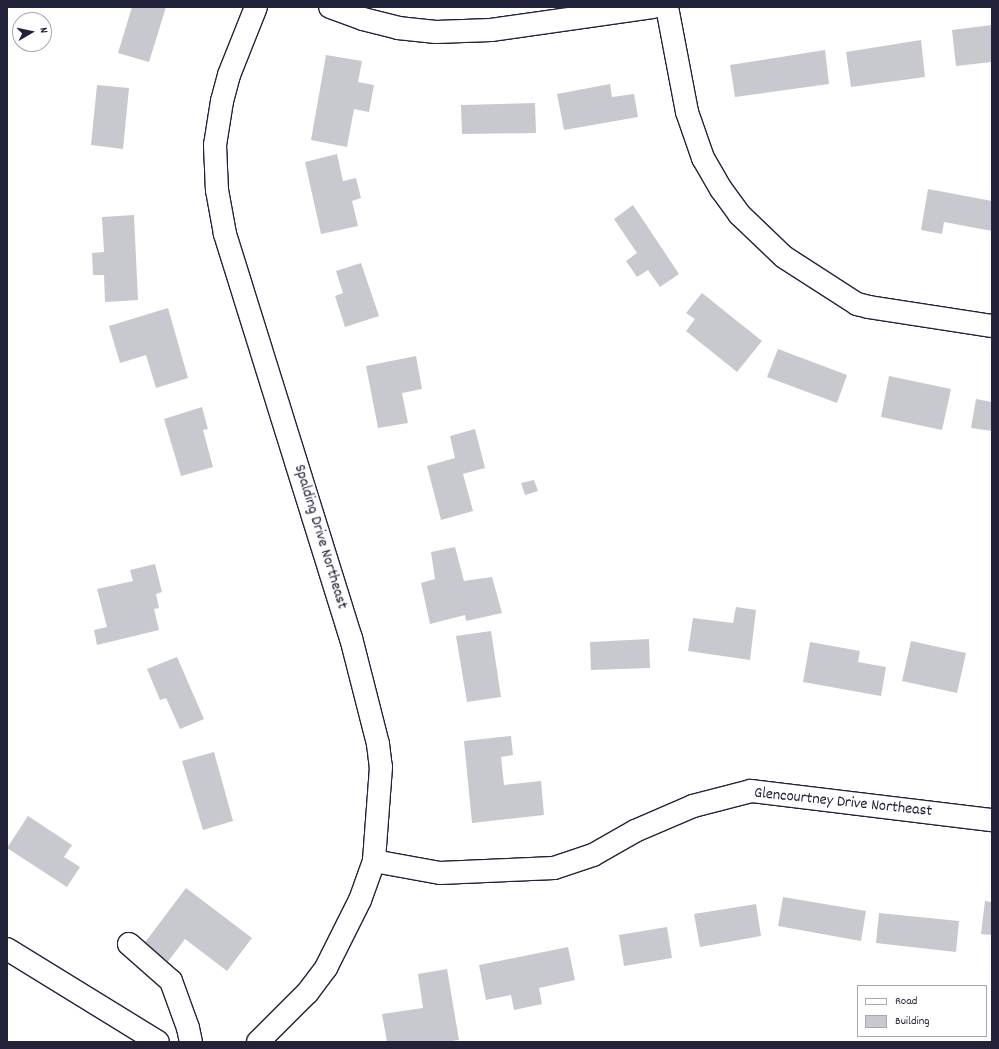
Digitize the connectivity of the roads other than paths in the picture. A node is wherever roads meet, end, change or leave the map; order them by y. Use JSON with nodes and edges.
{"nodes":[{"id":1,"x":256,"y":7,"type":"edge"},
{"id":2,"x":330,"y":7,"type":"edge"},
{"id":3,"x":652,"y":7,"type":"edge"},
{"id":4,"x":667,"y":7,"type":"edge"},
{"id":5,"x":992,"y":326,"type":"edge"},
{"id":6,"x":992,"y":820,"type":"edge"},
{"id":7,"x":374,"y":861,"type":"junction"},
{"id":8,"x":129,"y":944,"type":"dead end"},
{"id":9,"x":7,"y":949,"type":"edge"},
{"id":10,"x":158,"y":1042,"type":"edge"},
{"id":11,"x":190,"y":1042,"type":"edge"},
{"id":12,"x":258,"y":1042,"type":"edge"}],
"edges":[{"from":1,"to":7,"type":"street","name":"Spalding Drive Northeast"},
{"from":2,"to":3,"type":"street"},
{"from":4,"to":5,"type":"street"},
{"from":6,"to":7,"type":"street","name":"Glencourtney Drive Northeast"},
{"from":7,"to":12,"type":"street","name":"Spalding Drive Northeast"},
{"from":8,"to":11,"type":"street"},
{"from":9,"to":10,"type":"street"}]}
